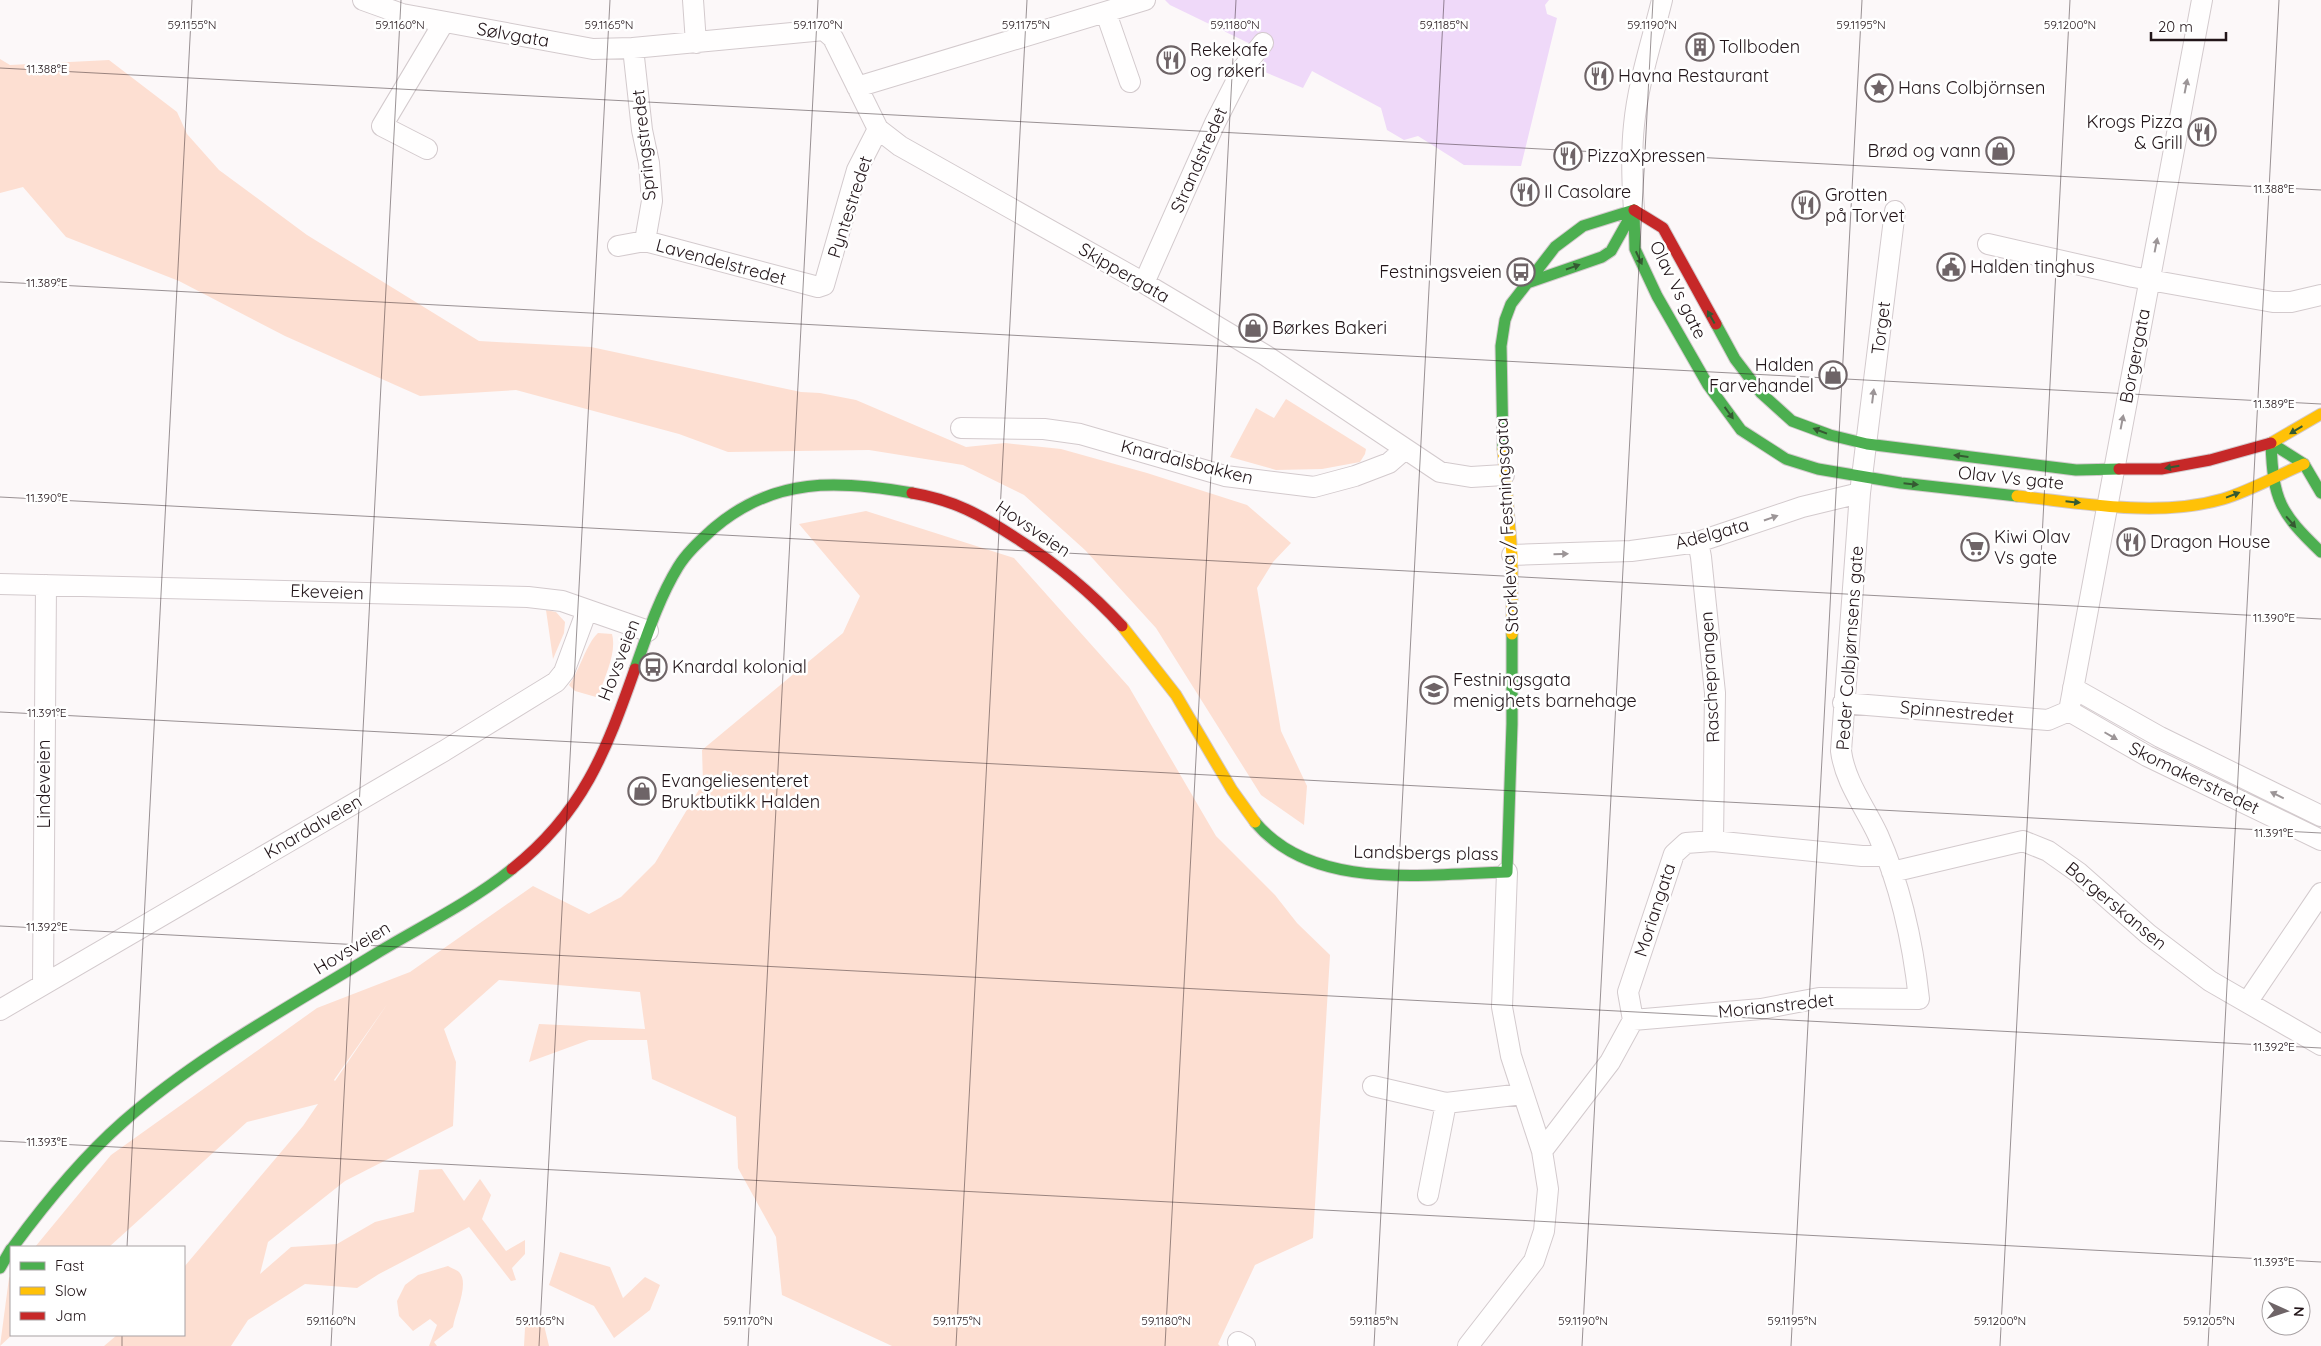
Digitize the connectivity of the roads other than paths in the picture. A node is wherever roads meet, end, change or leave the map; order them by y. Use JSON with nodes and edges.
{"nodes":[{"id":1,"x":364,"y":0,"type":"edge"},
{"id":2,"x":692,"y":0,"type":"edge"},
{"id":3,"x":1145,"y":0,"type":"edge"},
{"id":4,"x":1662,"y":0,"type":"edge"},
{"id":5,"x":2202,"y":0,"type":"edge"},
{"id":6,"x":1106,"y":13,"type":"junction"},
{"id":7,"x":444,"y":22,"type":"junction"},
{"id":8,"x":833,"y":38,"type":"joint"},
{"id":9,"x":696,"y":43,"type":"junction"},
{"id":10,"x":1263,"y":43,"type":"dead end"},
{"id":11,"x":634,"y":48,"type":"junction"},
{"id":12,"x":1130,"y":82,"type":"dead end"},
{"id":13,"x":857,"y":88,"type":"junction"},
{"id":14,"x":878,"y":129,"type":"junction"},
{"id":15,"x":427,"y":150,"type":"dead end"},
{"id":16,"x":1634,"y":210,"type":"junction"},
{"id":17,"x":1895,"y":211,"type":"dead end"},
{"id":18,"x":645,"y":241,"type":"junction"},
{"id":19,"x":1988,"y":244,"type":"dead end"},
{"id":20,"x":618,"y":246,"type":"dead end"},
{"id":21,"x":2150,"y":278,"type":"junction"},
{"id":22,"x":1144,"y":283,"type":"junction"},
{"id":23,"x":1527,"y":283,"type":"junction"},
{"id":24,"x":824,"y":285,"type":"joint"},
{"id":25,"x":2321,"y":295,"type":"edge"},
{"id":26,"x":2321,"y":414,"type":"edge"},
{"id":27,"x":961,"y":428,"type":"dead end"},
{"id":28,"x":2271,"y":443,"type":"junction"},
{"id":29,"x":1867,"y":444,"type":"junction"},
{"id":30,"x":1404,"y":450,"type":"junction"},
{"id":31,"x":2308,"y":462,"type":"junction"},
{"id":32,"x":2114,"y":470,"type":"junction"},
{"id":33,"x":1504,"y":475,"type":"junction"},
{"id":34,"x":2271,"y":479,"type":"junction"},
{"id":35,"x":1861,"y":485,"type":"junction"},
{"id":36,"x":2321,"y":493,"type":"edge"},
{"id":37,"x":2107,"y":506,"type":"junction"},
{"id":38,"x":1698,"y":542,"type":"junction"},
{"id":39,"x":2321,"y":552,"type":"edge"},
{"id":40,"x":1512,"y":555,"type":"junction"},
{"id":41,"x":0,"y":584,"type":"edge"},
{"id":42,"x":46,"y":585,"type":"junction"},
{"id":43,"x":586,"y":610,"type":"junction"},
{"id":44,"x":648,"y":630,"type":"junction"},
{"id":45,"x":2072,"y":688,"type":"junction"},
{"id":46,"x":1843,"y":703,"type":"junction"},
{"id":47,"x":2069,"y":711,"type":"junction"},
{"id":48,"x":2321,"y":816,"type":"edge"},
{"id":49,"x":1264,"y":831,"type":"joint"},
{"id":50,"x":2321,"y":840,"type":"edge"},
{"id":51,"x":1713,"y":842,"type":"junction"},
{"id":52,"x":1889,"y":864,"type":"junction"},
{"id":53,"x":1507,"y":872,"type":"junction"},
{"id":54,"x":2321,"y":893,"type":"edge"},
{"id":55,"x":43,"y":984,"type":"junction"},
{"id":56,"x":1918,"y":999,"type":"joint"},
{"id":57,"x":2248,"y":1002,"type":"junction"},
{"id":58,"x":0,"y":1010,"type":"edge"},
{"id":59,"x":1633,"y":1020,"type":"junction"},
{"id":60,"x":2321,"y":1045,"type":"edge"},
{"id":61,"x":1373,"y":1086,"type":"dead end"},
{"id":62,"x":1522,"y":1094,"type":"junction"},
{"id":63,"x":1446,"y":1103,"type":"junction"},
{"id":64,"x":1542,"y":1151,"type":"junction"},
{"id":65,"x":1428,"y":1195,"type":"dead end"},
{"id":66,"x":14,"y":1246,"type":"edge"},
{"id":67,"x":1468,"y":1346,"type":"edge"}],
"edges":[{"from":1,"to":7,"type":"street","name":"Sølvgata"},
{"from":2,"to":9,"type":"street"},
{"from":3,"to":6,"type":"street"},
{"from":4,"to":16,"type":"street"},
{"from":21,"to":5,"type":"street","name":"Borgergata","one_way":true},
{"from":6,"to":12,"type":"street"},
{"from":6,"to":13,"type":"street"},
{"from":7,"to":11,"type":"street","name":"Sølvgata"},
{"from":7,"to":15,"type":"street"},
{"from":8,"to":9,"type":"street","name":"Sølvgata"},
{"from":8,"to":13,"type":"street","name":"Skippergata"},
{"from":9,"to":11,"type":"street","name":"Sølvgata"},
{"from":10,"to":22,"type":"street","name":"Strandstredet"},
{"from":11,"to":18,"type":"street","name":"Springstredet"},
{"from":13,"to":14,"type":"street","name":"Skippergata"},
{"from":14,"to":22,"type":"street","name":"Skippergata"},
{"from":14,"to":24,"type":"street","name":"Pyntestredet"},
{"from":16,"to":23,"type":"street"},
{"from":23,"to":16,"type":"street","one_way":true},
{"from":29,"to":16,"type":"street","name":"Olav Vs gate","one_way":true},
{"from":16,"to":35,"type":"street","name":"Olav Vs gate","one_way":true},
{"from":29,"to":17,"type":"street","name":"Torget","one_way":true},
{"from":18,"to":20,"type":"street","name":"Lavendelstredet"},
{"from":18,"to":24,"type":"street","name":"Lavendelstredet"},
{"from":19,"to":21,"type":"street"},
{"from":21,"to":25,"type":"street"},
{"from":32,"to":21,"type":"street","name":"Borgergata","one_way":true},
{"from":22,"to":30,"type":"street","name":"Skippergata"},
{"from":23,"to":33,"type":"street","name":"Storkleva / Festningsgata"},
{"from":26,"to":28,"type":"street","name":"Olav Vs gate","one_way":true},
{"from":27,"to":30,"type":"street","name":"Knardalsbakken"},
{"from":28,"to":31,"type":"street"},
{"from":28,"to":32,"type":"street","name":"Olav Vs gate","one_way":true},
{"from":28,"to":34,"type":"street"},
{"from":32,"to":29,"type":"street","name":"Olav Vs gate","one_way":true},
{"from":29,"to":35,"type":"street"},
{"from":30,"to":33,"type":"street","name":"Skippergata"},
{"from":31,"to":34,"type":"street","name":"Olav Vs gate"},
{"from":31,"to":36,"type":"street"},
{"from":32,"to":37,"type":"street","name":"Borgergata"},
{"from":33,"to":40,"type":"street","name":"Storkleva / Festningsgata"},
{"from":37,"to":34,"type":"street","name":"Olav Vs gate","one_way":true},
{"from":34,"to":39,"type":"street","one_way":true},
{"from":35,"to":37,"type":"street","name":"Olav Vs gate","one_way":true},
{"from":38,"to":35,"type":"street","name":"Adelgata","one_way":true},
{"from":35,"to":46,"type":"street","name":"Peder Colbjørnsens gate"},
{"from":37,"to":45,"type":"street","name":"Borgergata"},
{"from":40,"to":38,"type":"street","name":"Adelgata","one_way":true},
{"from":38,"to":51,"type":"street","name":"Rascheprangen"},
{"from":40,"to":53,"type":"street","name":"Storkleva / Festningsgata"},
{"from":41,"to":42,"type":"street","name":"Ekeveien"},
{"from":42,"to":43,"type":"street","name":"Ekeveien"},
{"from":42,"to":55,"type":"street","name":"Lindeveien"},
{"from":43,"to":44,"type":"street","name":"Ekeveien"},
{"from":43,"to":55,"type":"street","name":"Knardalveien"},
{"from":44,"to":49,"type":"street","name":"Hovsveien"},
{"from":44,"to":66,"type":"street","name":"Hovsveien"},
{"from":45,"to":47,"type":"street","name":"Borgergata"},
{"from":48,"to":45,"type":"street","name":"Skomakerstredet","one_way":true},
{"from":46,"to":47,"type":"street","name":"Spinnestredet"},
{"from":46,"to":52,"type":"street","name":"Peder Colbjørnsens gate"},
{"from":47,"to":50,"type":"street","name":"Skomakerstredet","one_way":true},
{"from":49,"to":53,"type":"street","name":"Landsbergs plass"},
{"from":51,"to":52,"type":"street","name":"Moriangata"},
{"from":51,"to":59,"type":"street","name":"Moriangata"},
{"from":52,"to":56,"type":"street","name":"Peder Colbjørnsens gate"},
{"from":52,"to":57,"type":"street","name":"Borgerskansen"},
{"from":53,"to":62,"type":"street","name":"Storkleva / Festningsgata"},
{"from":54,"to":57,"type":"street"},
{"from":55,"to":58,"type":"street","name":"Knardalveien"},
{"from":56,"to":59,"type":"street","name":"Morianstredet"},
{"from":57,"to":60,"type":"street","name":"Borgerskansen"},
{"from":59,"to":64,"type":"street"},
{"from":61,"to":63,"type":"street"},
{"from":62,"to":63,"type":"street"},
{"from":62,"to":64,"type":"street","name":"Storkleva / Festningsgata"},
{"from":63,"to":65,"type":"street"},
{"from":64,"to":67,"type":"street","name":"Storkleva / Festningsgata"}]}
